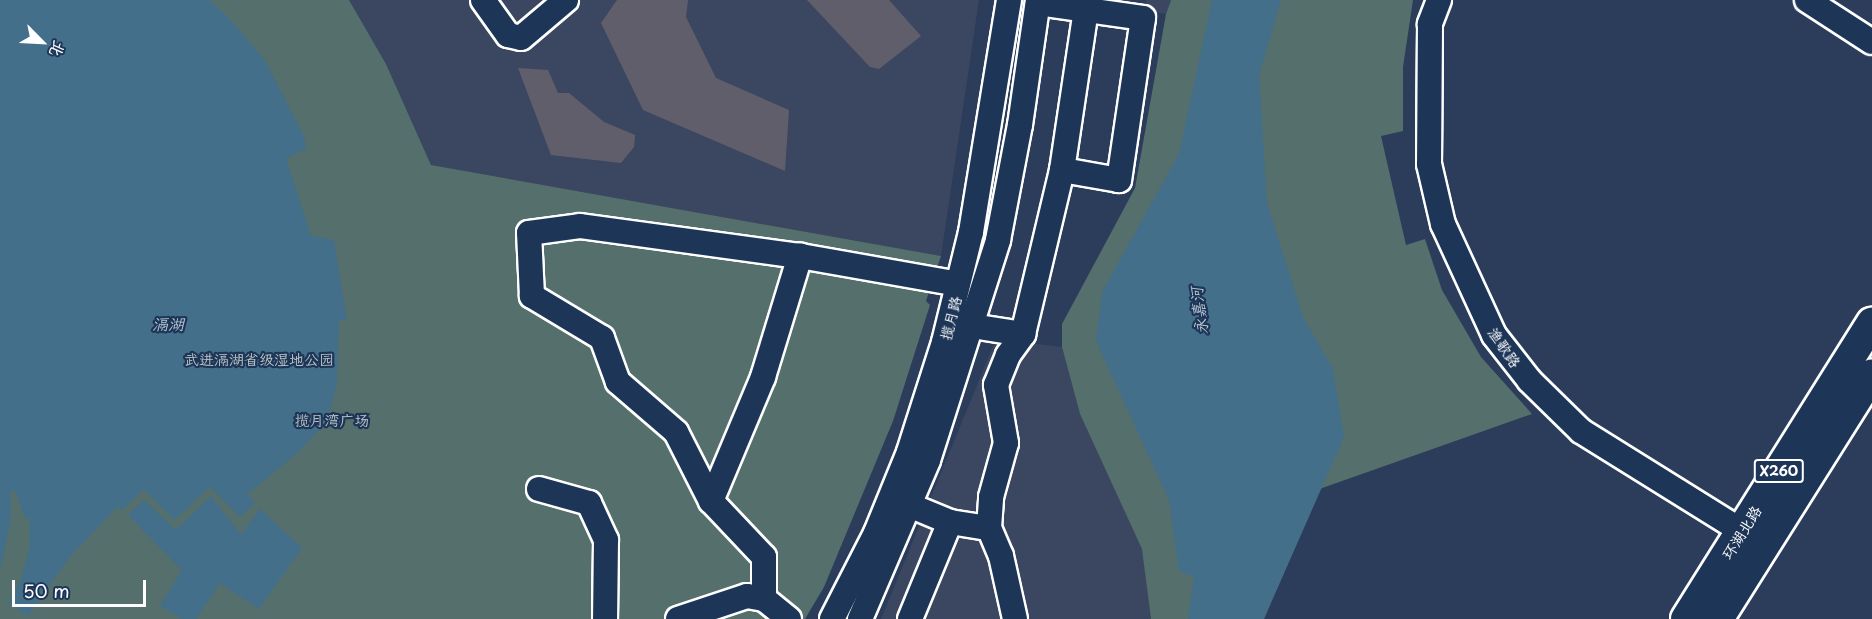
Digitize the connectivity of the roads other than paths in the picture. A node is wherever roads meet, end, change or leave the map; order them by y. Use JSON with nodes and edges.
{"nodes":[{"id":1,"x":483,"y":0,"type":"edge"},
{"id":2,"x":566,"y":0,"type":"edge"},
{"id":3,"x":1009,"y":0,"type":"edge"},
{"id":4,"x":1439,"y":0,"type":"edge"},
{"id":5,"x":1808,"y":0,"type":"edge"},
{"id":6,"x":1038,"y":2,"type":"edge"},
{"id":7,"x":1086,"y":10,"type":"junction"},
{"id":8,"x":1872,"y":42,"type":"edge"},
{"id":9,"x":1062,"y":170,"type":"junction"},
{"id":10,"x":800,"y":256,"type":"junction"},
{"id":11,"x":958,"y":284,"type":"junction"},
{"id":12,"x":1872,"y":323,"type":"edge"},
{"id":13,"x":972,"y":326,"type":"junction"},
{"id":14,"x":1023,"y":334,"type":"junction"},
{"id":15,"x":1872,"y":374,"type":"edge"},
{"id":16,"x":539,"y":489,"type":"dead end"},
{"id":17,"x":711,"y":501,"type":"junction"},
{"id":18,"x":909,"y":505,"type":"junction"},
{"id":19,"x":950,"y":522,"type":"junction"},
{"id":20,"x":989,"y":528,"type":"junction"},
{"id":21,"x":1753,"y":538,"type":"junction"},
{"id":22,"x":756,"y":597,"type":"junction"},
{"id":23,"x":605,"y":619,"type":"edge"},
{"id":24,"x":678,"y":619,"type":"edge"},
{"id":25,"x":729,"y":619,"type":"edge"},
{"id":26,"x":789,"y":619,"type":"edge"},
{"id":27,"x":832,"y":619,"type":"edge"},
{"id":28,"x":860,"y":619,"type":"edge"},
{"id":29,"x":910,"y":619,"type":"edge"},
{"id":30,"x":1015,"y":619,"type":"edge"},
{"id":31,"x":1686,"y":619,"type":"edge"},
{"id":32,"x":1718,"y":619,"type":"edge"}],
"edges":[{"from":1,"to":2,"type":"street"},
{"from":3,"to":11,"type":"street","name":"揽月路"},
{"from":4,"to":21,"type":"street","name":"渔歌路"},
{"from":5,"to":8,"type":"street"},
{"from":6,"to":7,"type":"street"},
{"from":6,"to":13,"type":"street","name":"揽月路"},
{"from":7,"to":9,"type":"street"},
{"from":7,"to":9,"type":"street"},
{"from":9,"to":14,"type":"street"},
{"from":10,"to":11,"type":"street"},
{"from":10,"to":17,"type":"street"},
{"from":10,"to":17,"type":"street"},
{"from":11,"to":27,"type":"street","name":"揽月路"},
{"from":12,"to":21,"type":"main road","name":"环湖北路","number":"X260"},
{"from":13,"to":14,"type":"street"},
{"from":13,"to":18,"type":"street","name":"揽月路"},
{"from":14,"to":20,"type":"street"},
{"from":15,"to":21,"type":"main road","name":"环湖北路","number":"X260"},
{"from":16,"to":23,"type":"street"},
{"from":17,"to":22,"type":"street"},
{"from":18,"to":19,"type":"street"},
{"from":18,"to":28,"type":"street","name":"揽月路"},
{"from":19,"to":20,"type":"street"},
{"from":19,"to":29,"type":"street"},
{"from":20,"to":30,"type":"street"},
{"from":21,"to":31,"type":"main road","name":"环湖北路","number":"X260"},
{"from":21,"to":32,"type":"main road","name":"环湖北路","number":"X260"},
{"from":22,"to":24,"type":"street"},
{"from":22,"to":25,"type":"street"},
{"from":22,"to":26,"type":"street"}]}
